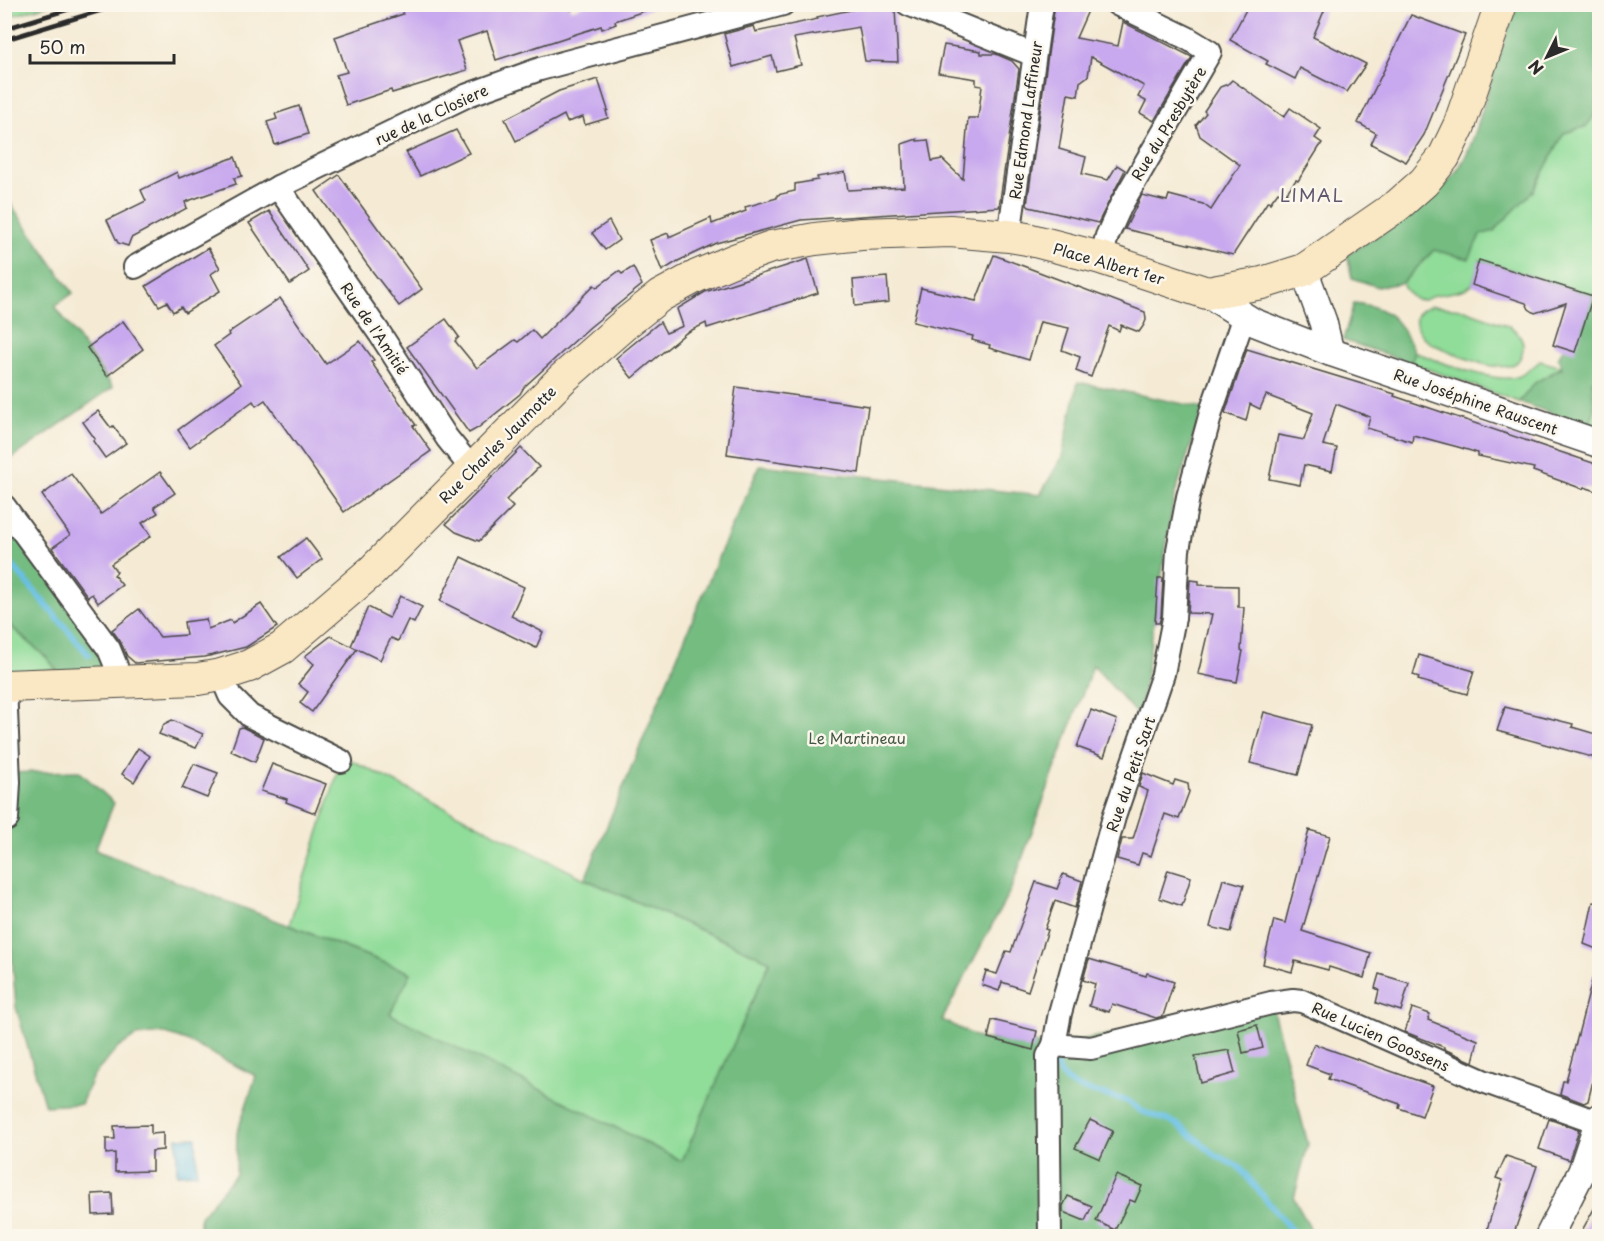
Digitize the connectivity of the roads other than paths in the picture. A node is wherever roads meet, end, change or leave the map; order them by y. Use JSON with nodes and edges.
{"nodes":[{"id":1,"x":783,"y":4,"type":"edge"},
{"id":2,"x":908,"y":4,"type":"edge"},
{"id":3,"x":1042,"y":4,"type":"edge"},
{"id":4,"x":1117,"y":4,"type":"edge"},
{"id":5,"x":1501,"y":4,"type":"edge"},
{"id":6,"x":1034,"y":55,"type":"junction"},
{"id":7,"x":278,"y":187,"type":"junction"},
{"id":8,"x":1009,"y":236,"type":"junction"},
{"id":9,"x":1101,"y":258,"type":"junction"},
{"id":10,"x":135,"y":267,"type":"dead end"},
{"id":11,"x":1304,"y":270,"type":"junction"},
{"id":12,"x":1208,"y":293,"type":"junction"},
{"id":13,"x":1244,"y":316,"type":"junction"},
{"id":14,"x":1341,"y":355,"type":"junction"},
{"id":15,"x":1599,"y":444,"type":"edge"},
{"id":16,"x":472,"y":469,"type":"junction"},
{"id":17,"x":4,"y":506,"type":"edge"},
{"id":18,"x":221,"y":675,"type":"junction"},
{"id":19,"x":116,"y":682,"type":"junction"},
{"id":20,"x":5,"y":686,"type":"edge"},
{"id":21,"x":341,"y":761,"type":"dead end"},
{"id":22,"x":7,"y":819,"type":"dead end"},
{"id":23,"x":1054,"y":1046,"type":"junction"},
{"id":24,"x":1599,"y":1121,"type":"edge"},
{"id":25,"x":1050,"y":1236,"type":"edge"},
{"id":26,"x":1549,"y":1236,"type":"edge"}],
"edges":[{"from":1,"to":7,"type":"street","name":"rue de la Closiere"},
{"from":2,"to":6,"type":"street"},
{"from":3,"to":6,"type":"street","name":"Rue Edmond Laffineur"},
{"from":4,"to":9,"type":"street","name":"Rue du Presbytère"},
{"from":5,"to":11,"type":"main road","name":"Place Albert 1er"},
{"from":6,"to":8,"type":"street","name":"Rue Edmond Laffineur"},
{"from":7,"to":10,"type":"street","name":"rue de la Closiere"},
{"from":7,"to":16,"type":"street","name":"Rue de l'Amitié"},
{"from":8,"to":9,"type":"main road","name":"Place Albert 1er"},
{"from":8,"to":16,"type":"main road","name":"Rue Charles Jaumotte"},
{"from":9,"to":12,"type":"main road","name":"Place Albert 1er"},
{"from":11,"to":12,"type":"main road","name":"Place Albert 1er"},
{"from":11,"to":14,"type":"street"},
{"from":12,"to":13,"type":"street","name":"Place Albert 1er"},
{"from":13,"to":14,"type":"street","name":"Place Albert 1er"},
{"from":13,"to":23,"type":"street","name":"Rue du Petit Sart"},
{"from":14,"to":15,"type":"street","name":"Rue Joséphine Rauscent"},
{"from":16,"to":18,"type":"main road","name":"Rue Charles Jaumotte"},
{"from":17,"to":19,"type":"street"},
{"from":18,"to":19,"type":"main road","name":"Rue Charles Jaumotte"},
{"from":18,"to":21,"type":"street"},
{"from":19,"to":20,"type":"main road","name":"Rue Charles Jaumotte"},
{"from":20,"to":22,"type":"street"},
{"from":23,"to":24,"type":"street","name":"Rue Lucien Goossens"},
{"from":23,"to":25,"type":"street","name":"Rue du Petit Sart"},
{"from":24,"to":26,"type":"street"}]}
